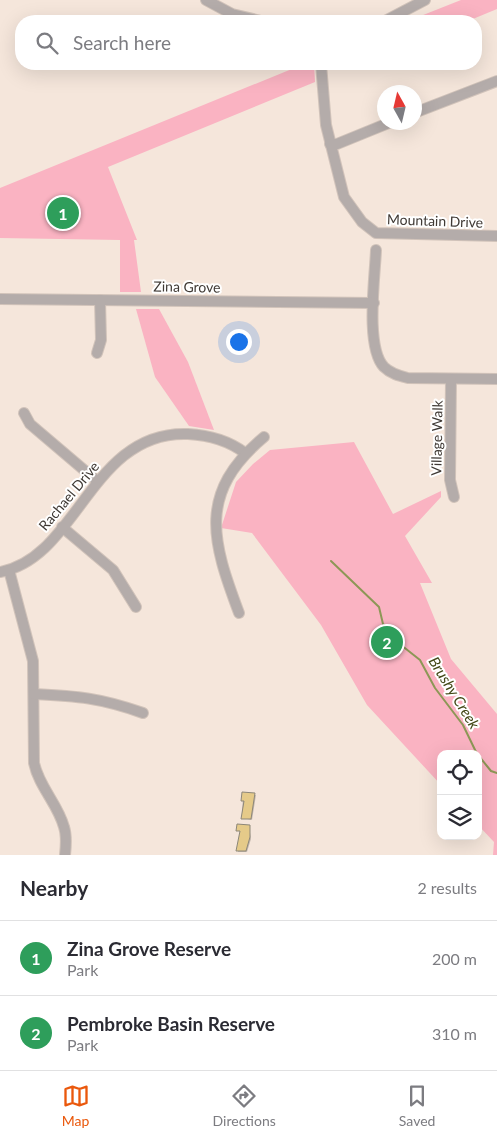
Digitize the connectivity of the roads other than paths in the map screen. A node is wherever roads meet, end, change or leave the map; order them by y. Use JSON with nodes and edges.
{"nodes":[{"id":1,"x":206,"y":0,"type":"edge"},
{"id":2,"x":424,"y":0,"type":"edge"},
{"id":3,"x":236,"y":15,"type":"edge"},
{"id":4,"x":396,"y":15,"type":"edge"},
{"id":5,"x":321,"y":70,"type":"edge"},
{"id":6,"x":497,"y":80,"type":"edge"},
{"id":7,"x":422,"y":110,"type":"edge"},
{"id":8,"x":377,"y":128,"type":"edge"},
{"id":9,"x":330,"y":144,"type":"junction"},
{"id":10,"x":497,"y":236,"type":"edge"},
{"id":11,"x":376,"y":250,"type":"dead end"},
{"id":12,"x":0,"y":299,"type":"edge"},
{"id":13,"x":100,"y":300,"type":"junction"},
{"id":14,"x":374,"y":303,"type":"junction"},
{"id":15,"x":97,"y":353,"type":"dead end"},
{"id":16,"x":451,"y":379,"type":"junction"},
{"id":17,"x":497,"y":379,"type":"edge"},
{"id":18,"x":24,"y":413,"type":"dead end"},
{"id":19,"x":264,"y":437,"type":"dead end"},
{"id":20,"x":245,"y":453,"type":"junction"},
{"id":21,"x":97,"y":481,"type":"junction"},
{"id":22,"x":454,"y":497,"type":"dead end"},
{"id":23,"x":62,"y":527,"type":"junction"},
{"id":24,"x":4,"y":571,"type":"edge"},
{"id":25,"x":136,"y":607,"type":"dead end"},
{"id":26,"x":239,"y":613,"type":"dead end"},
{"id":27,"x":34,"y":694,"type":"junction"},
{"id":28,"x":142,"y":713,"type":"dead end"},
{"id":29,"x":65,"y":855,"type":"edge"}],
"edges":[{"from":1,"to":3,"type":"street"},
{"from":2,"to":4,"type":"street"},
{"from":5,"to":9,"type":"street","name":"Mountain Drive"},
{"from":6,"to":7,"type":"street"},
{"from":8,"to":9,"type":"street"},
{"from":9,"to":10,"type":"street","name":"Mountain Drive"},
{"from":11,"to":14,"type":"street"},
{"from":12,"to":13,"type":"street","name":"Zina Grove"},
{"from":13,"to":14,"type":"street","name":"Zina Grove"},
{"from":13,"to":15,"type":"street"},
{"from":14,"to":16,"type":"street"},
{"from":16,"to":17,"type":"street"},
{"from":16,"to":22,"type":"street","name":"Village Walk"},
{"from":18,"to":21,"type":"street"},
{"from":19,"to":20,"type":"street"},
{"from":20,"to":21,"type":"street","name":"Rachael Drive"},
{"from":20,"to":26,"type":"street"},
{"from":21,"to":23,"type":"street","name":"Rachael Drive"},
{"from":23,"to":24,"type":"street","name":"Rachael Drive"},
{"from":23,"to":25,"type":"street"},
{"from":24,"to":27,"type":"street"},
{"from":27,"to":28,"type":"street"},
{"from":27,"to":29,"type":"street"}]}
